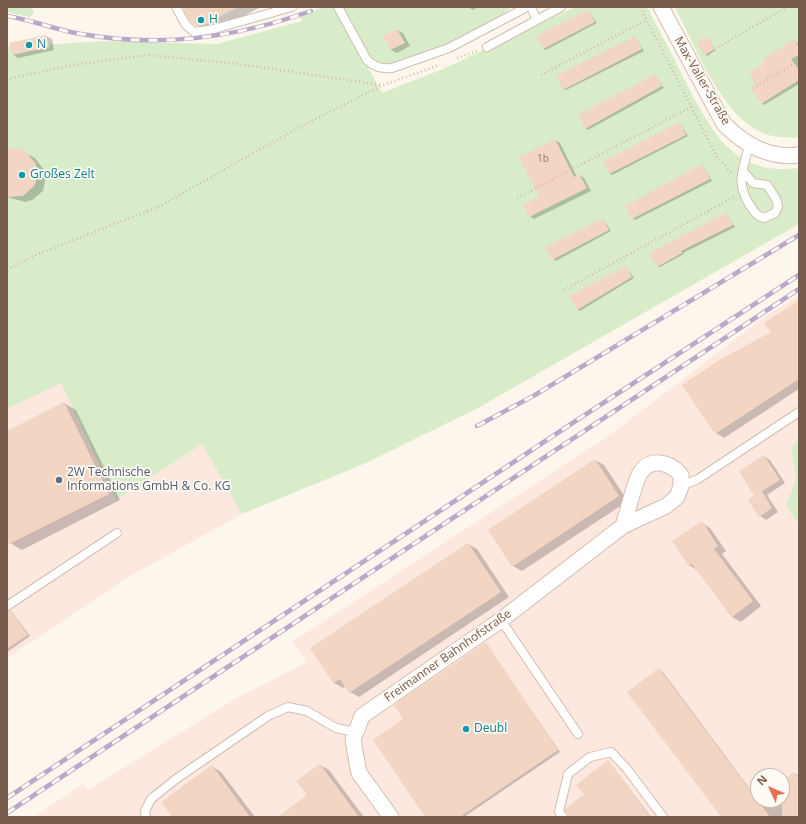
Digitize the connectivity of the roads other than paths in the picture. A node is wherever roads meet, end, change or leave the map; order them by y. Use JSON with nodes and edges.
{"nodes":[{"id":1,"x":176,"y":7,"type":"edge"},
{"id":2,"x":292,"y":7,"type":"edge"},
{"id":3,"x":338,"y":7,"type":"edge"},
{"id":4,"x":527,"y":7,"type":"edge"},
{"id":5,"x":531,"y":7,"type":"edge"},
{"id":6,"x":561,"y":7,"type":"edge"},
{"id":7,"x":661,"y":7,"type":"edge"},
{"id":8,"x":272,"y":10,"type":"edge"},
{"id":9,"x":537,"y":20,"type":"junction"},
{"id":10,"x":487,"y":47,"type":"road end"},
{"id":11,"x":749,"y":144,"type":"junction"},
{"id":12,"x":799,"y":155,"type":"edge"},
{"id":13,"x":743,"y":171,"type":"junction"},
{"id":14,"x":799,"y":412,"type":"edge"},
{"id":15,"x":681,"y":486,"type":"junction"},
{"id":16,"x":623,"y":526,"type":"junction"},
{"id":17,"x":117,"y":533,"type":"dead end"},
{"id":18,"x":7,"y":606,"type":"edge"},
{"id":19,"x":501,"y":620,"type":"junction"},
{"id":20,"x":356,"y":732,"type":"junction"},
{"id":21,"x":578,"y":734,"type":"dead end"},
{"id":22,"x":146,"y":817,"type":"edge"},
{"id":23,"x":391,"y":817,"type":"edge"},
{"id":24,"x":562,"y":817,"type":"edge"},
{"id":25,"x":664,"y":817,"type":"edge"}],
"edges":[{"from":1,"to":8,"type":"lane"},
{"from":2,"to":8,"type":"lane"},
{"from":3,"to":4,"type":"lane"},
{"from":5,"to":9,"type":"lane"},
{"from":6,"to":9,"type":"lane"},
{"from":7,"to":11,"type":"street","name":"Max-Valier-Straße"},
{"from":9,"to":10,"type":"lane"},
{"from":11,"to":12,"type":"street","name":"Max-Valier-Straße"},
{"from":11,"to":13,"type":"lane"},
{"from":13,"to":13,"type":"lane"},
{"from":14,"to":15,"type":"lane"},
{"from":15,"to":16,"type":"street","name":"Freimanner Bahnhofstraße"},
{"from":15,"to":16,"type":"street"},
{"from":16,"to":19,"type":"street","name":"Freimanner Bahnhofstraße"},
{"from":17,"to":18,"type":"lane"},
{"from":19,"to":20,"type":"street","name":"Freimanner Bahnhofstraße"},
{"from":19,"to":21,"type":"lane"},
{"from":20,"to":22,"type":"lane"},
{"from":20,"to":23,"type":"street","name":"Freimanner Bahnhofstraße"},
{"from":24,"to":25,"type":"lane"}]}
